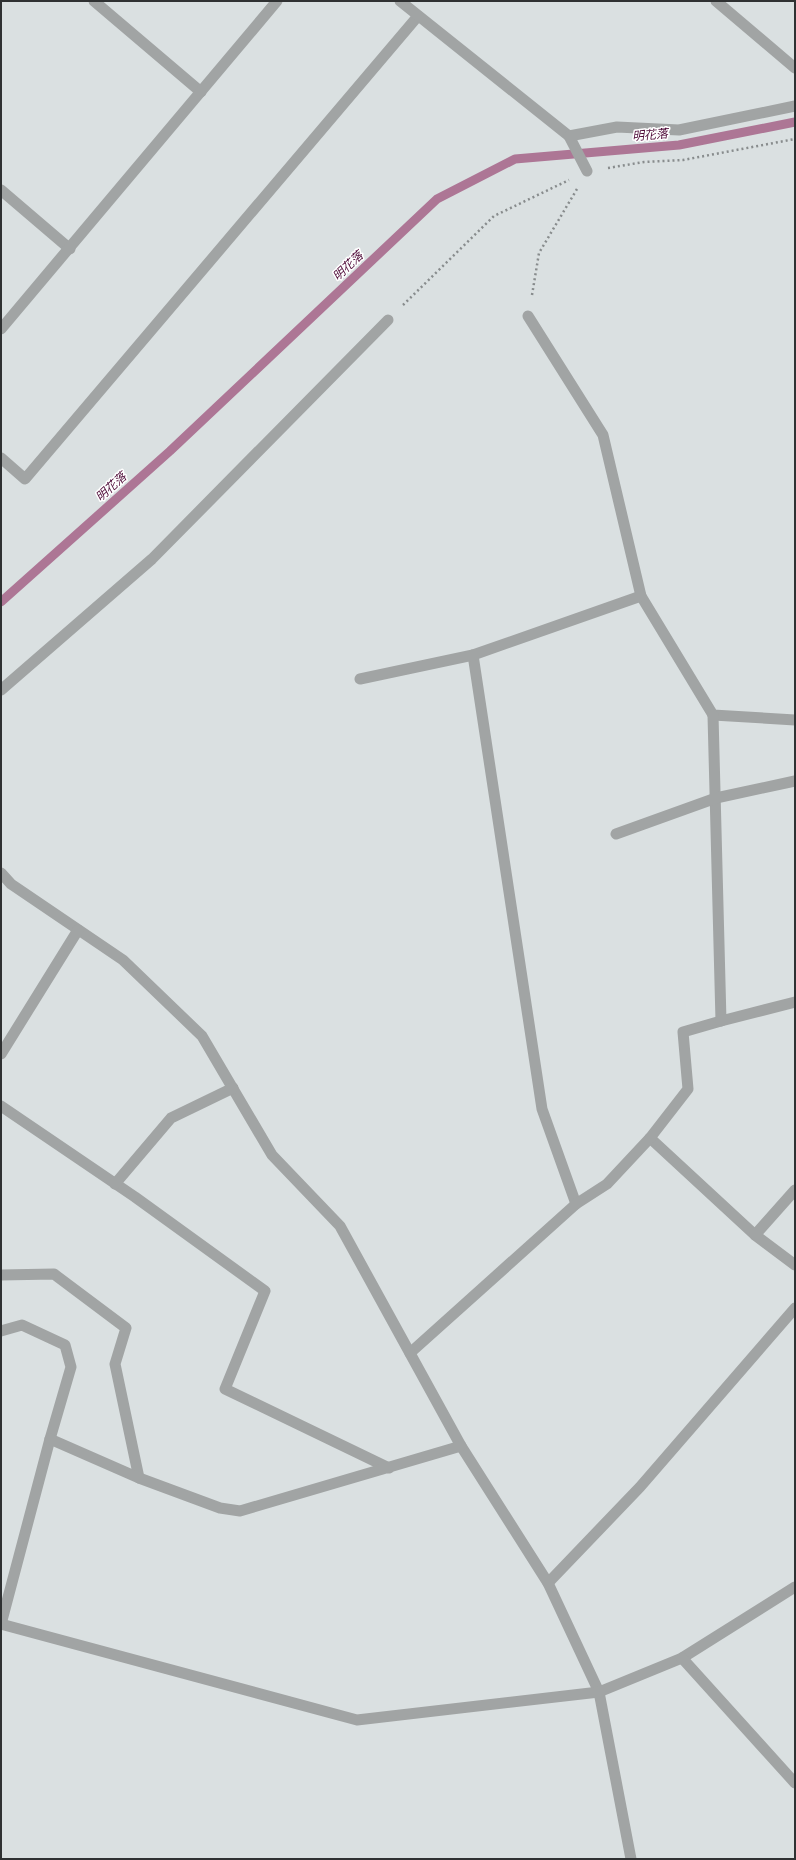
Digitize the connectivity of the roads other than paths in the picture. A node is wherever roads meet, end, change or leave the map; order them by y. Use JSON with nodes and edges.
{"nodes":[{"id":1,"x":94,"y":1,"type":"edge"},
{"id":2,"x":277,"y":1,"type":"edge"},
{"id":3,"x":400,"y":1,"type":"edge"},
{"id":4,"x":716,"y":1,"type":"edge"},
{"id":5,"x":418,"y":16,"type":"junction"},
{"id":6,"x":795,"y":68,"type":"edge"},
{"id":7,"x":201,"y":92,"type":"junction"},
{"id":8,"x":795,"y":106,"type":"edge"},
{"id":9,"x":569,"y":136,"type":"junction"},
{"id":10,"x":588,"y":171,"type":"road end"},
{"id":11,"x":1,"y":190,"type":"edge"},
{"id":12,"x":70,"y":249,"type":"junction"},
{"id":13,"x":528,"y":316,"type":"road end"},
{"id":14,"x":388,"y":320,"type":"road end"},
{"id":15,"x":1,"y":329,"type":"edge"},
{"id":16,"x":1,"y":458,"type":"edge"},
{"id":17,"x":641,"y":596,"type":"junction"},
{"id":18,"x":473,"y":655,"type":"junction"},
{"id":19,"x":360,"y":679,"type":"dead end"},
{"id":20,"x":1,"y":690,"type":"edge"},
{"id":21,"x":713,"y":715,"type":"junction"},
{"id":22,"x":795,"y":720,"type":"edge"},
{"id":23,"x":795,"y":781,"type":"edge"},
{"id":24,"x":716,"y":798,"type":"junction"},
{"id":25,"x":616,"y":834,"type":"dead end"},
{"id":26,"x":1,"y":873,"type":"edge"},
{"id":27,"x":78,"y":930,"type":"junction"},
{"id":28,"x":795,"y":1002,"type":"edge"},
{"id":29,"x":721,"y":1021,"type":"junction"},
{"id":30,"x":1,"y":1054,"type":"edge"},
{"id":31,"x":233,"y":1088,"type":"junction"},
{"id":32,"x":1,"y":1106,"type":"edge"},
{"id":33,"x":650,"y":1138,"type":"junction"},
{"id":34,"x":116,"y":1184,"type":"junction"},
{"id":35,"x":795,"y":1190,"type":"edge"},
{"id":36,"x":576,"y":1204,"type":"junction"},
{"id":37,"x":755,"y":1234,"type":"junction"},
{"id":38,"x":795,"y":1265,"type":"edge"},
{"id":39,"x":1,"y":1275,"type":"edge"},
{"id":40,"x":795,"y":1308,"type":"edge"},
{"id":41,"x":1,"y":1331,"type":"edge"},
{"id":42,"x":410,"y":1353,"type":"junction"},
{"id":43,"x":50,"y":1439,"type":"junction"},
{"id":44,"x":461,"y":1446,"type":"junction"},
{"id":45,"x":389,"y":1468,"type":"junction"},
{"id":46,"x":139,"y":1478,"type":"junction"},
{"id":47,"x":548,"y":1583,"type":"junction"},
{"id":48,"x":795,"y":1587,"type":"edge"},
{"id":49,"x":1,"y":1624,"type":"edge"},
{"id":50,"x":682,"y":1658,"type":"junction"},
{"id":51,"x":599,"y":1692,"type":"junction"},
{"id":52,"x":795,"y":1783,"type":"edge"},
{"id":53,"x":631,"y":1859,"type":"edge"}],
"edges":[{"from":1,"to":7,"type":"street"},
{"from":2,"to":7,"type":"street"},
{"from":3,"to":5,"type":"street"},
{"from":4,"to":6,"type":"street"},
{"from":5,"to":9,"type":"street"},
{"from":5,"to":16,"type":"street"},
{"from":7,"to":12,"type":"street"},
{"from":8,"to":9,"type":"street"},
{"from":9,"to":10,"type":"street"},
{"from":11,"to":12,"type":"street"},
{"from":12,"to":15,"type":"street"},
{"from":13,"to":17,"type":"street"},
{"from":14,"to":20,"type":"street"},
{"from":17,"to":18,"type":"street"},
{"from":17,"to":21,"type":"street"},
{"from":18,"to":19,"type":"street"},
{"from":18,"to":36,"type":"street"},
{"from":21,"to":22,"type":"street"},
{"from":21,"to":24,"type":"street"},
{"from":23,"to":24,"type":"street"},
{"from":24,"to":25,"type":"street"},
{"from":24,"to":29,"type":"street"},
{"from":26,"to":27,"type":"street"},
{"from":27,"to":30,"type":"street"},
{"from":27,"to":31,"type":"street"},
{"from":28,"to":29,"type":"street"},
{"from":29,"to":33,"type":"street"},
{"from":31,"to":34,"type":"street"},
{"from":31,"to":42,"type":"street"},
{"from":32,"to":34,"type":"street"},
{"from":33,"to":36,"type":"street"},
{"from":33,"to":37,"type":"street"},
{"from":34,"to":45,"type":"street"},
{"from":35,"to":37,"type":"street"},
{"from":36,"to":42,"type":"street"},
{"from":37,"to":38,"type":"street"},
{"from":39,"to":46,"type":"street"},
{"from":40,"to":47,"type":"street"},
{"from":41,"to":43,"type":"street"},
{"from":42,"to":44,"type":"street"},
{"from":43,"to":46,"type":"street"},
{"from":43,"to":49,"type":"street"},
{"from":44,"to":45,"type":"street"},
{"from":44,"to":47,"type":"street"},
{"from":45,"to":46,"type":"street"},
{"from":47,"to":51,"type":"street"},
{"from":48,"to":50,"type":"street"},
{"from":49,"to":51,"type":"street"},
{"from":50,"to":51,"type":"street"},
{"from":50,"to":52,"type":"street"},
{"from":51,"to":53,"type":"street"}]}
